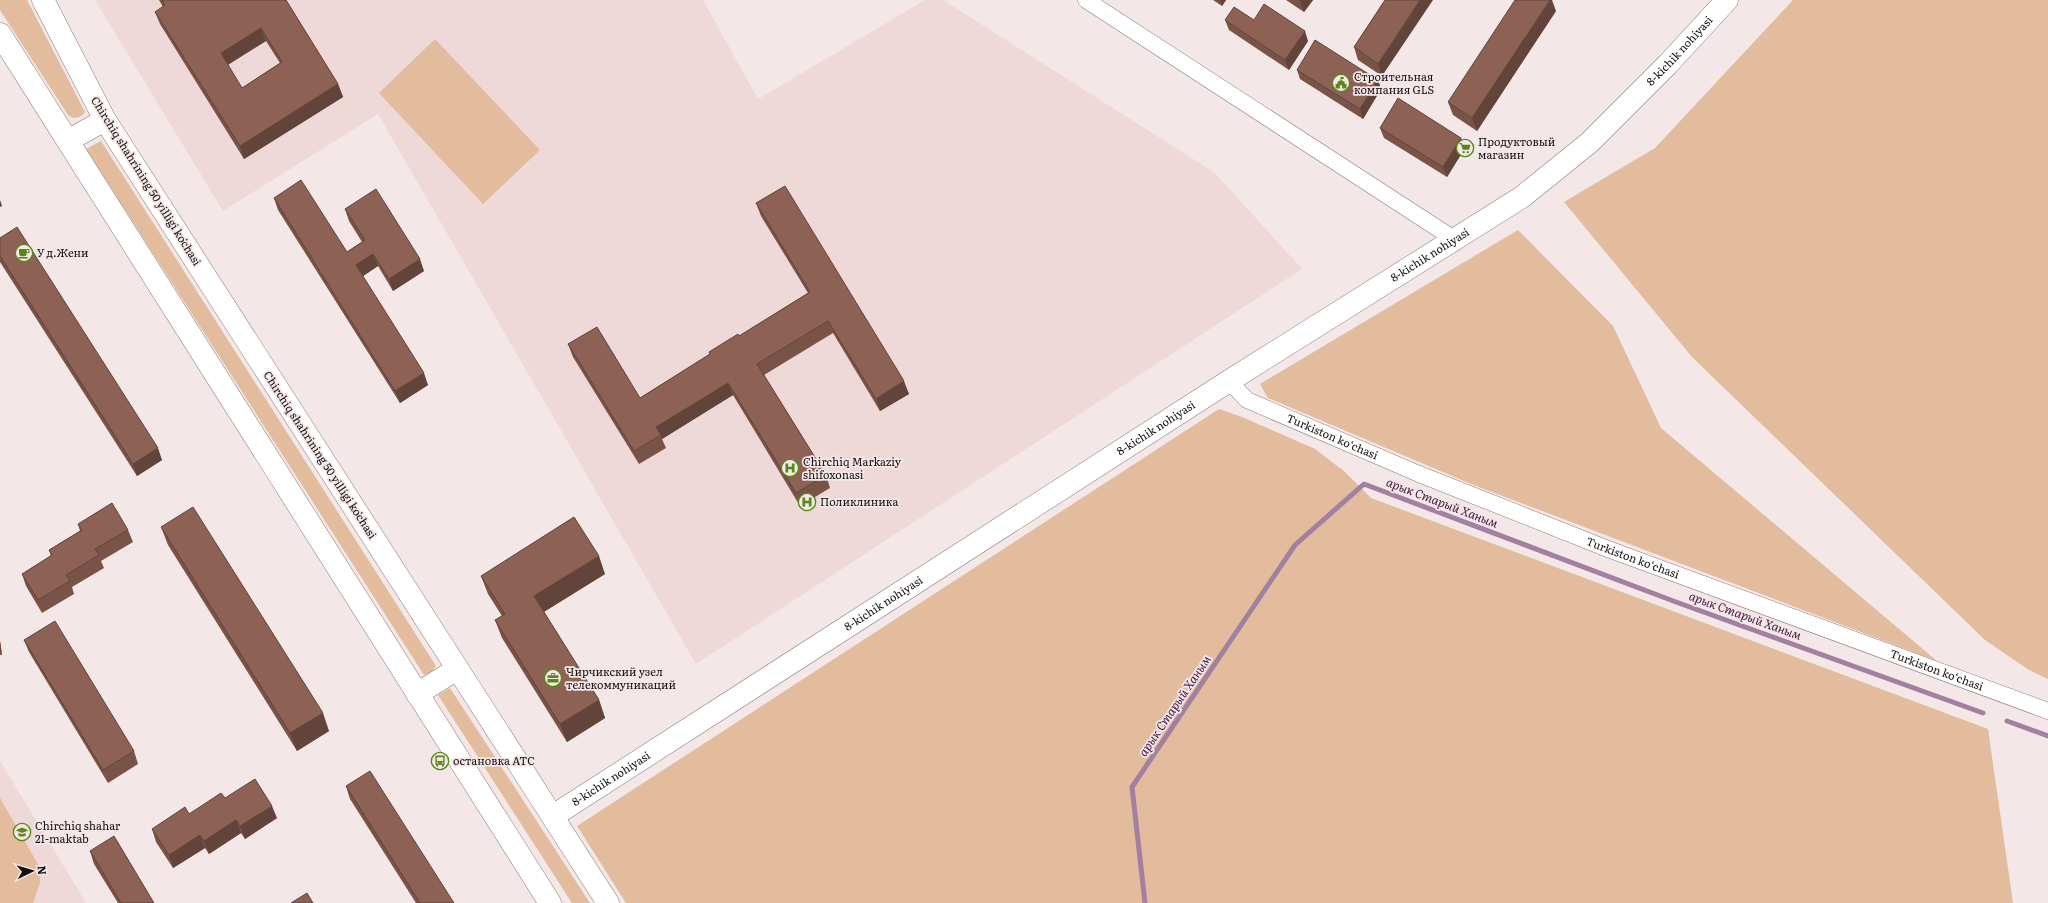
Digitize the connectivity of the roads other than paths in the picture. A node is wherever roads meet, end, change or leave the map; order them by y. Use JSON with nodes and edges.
{"nodes":[{"id":1,"x":43,"y":0,"type":"edge"},
{"id":2,"x":1086,"y":0,"type":"edge"},
{"id":3,"x":1727,"y":0,"type":"edge"},
{"id":4,"x":0,"y":34,"type":"edge"},
{"id":5,"x":105,"y":120,"type":"junction"},
{"id":6,"x":69,"y":140,"type":"junction"},
{"id":7,"x":1454,"y":238,"type":"junction"},
{"id":8,"x":1229,"y":381,"type":"junction"},
{"id":9,"x":457,"y":669,"type":"junction"},
{"id":10,"x":417,"y":694,"type":"junction"},
{"id":11,"x":2048,"y":711,"type":"edge"},
{"id":12,"x":553,"y":816,"type":"junction"},
{"id":13,"x":550,"y":903,"type":"edge"},
{"id":14,"x":608,"y":903,"type":"edge"}],
"edges":[{"from":1,"to":5,"type":"main road","name":"Chirchiq shahrining 50 yilligi koʻchasi"},
{"from":2,"to":7,"type":"street"},
{"from":3,"to":7,"type":"main road","name":"8-kichik nohiyasi"},
{"from":4,"to":6,"type":"main road"},
{"from":5,"to":6,"type":"main road"},
{"from":5,"to":9,"type":"main road","name":"Chirchiq shahrining 50 yilligi koʻchasi"},
{"from":6,"to":10,"type":"main road"},
{"from":7,"to":8,"type":"main road","name":"8-kichik nohiyasi"},
{"from":8,"to":11,"type":"street","name":"Turkiston ko‘chasi"},
{"from":8,"to":12,"type":"main road","name":"8-kichik nohiyasi"},
{"from":9,"to":10,"type":"main road"},
{"from":9,"to":12,"type":"main road","name":"Chirchiq shahrining 50 yilligi koʻchasi"},
{"from":10,"to":13,"type":"main road"},
{"from":12,"to":14,"type":"main road","name":"Chirchiq shahrining 50 yilligi koʻchasi"}]}
